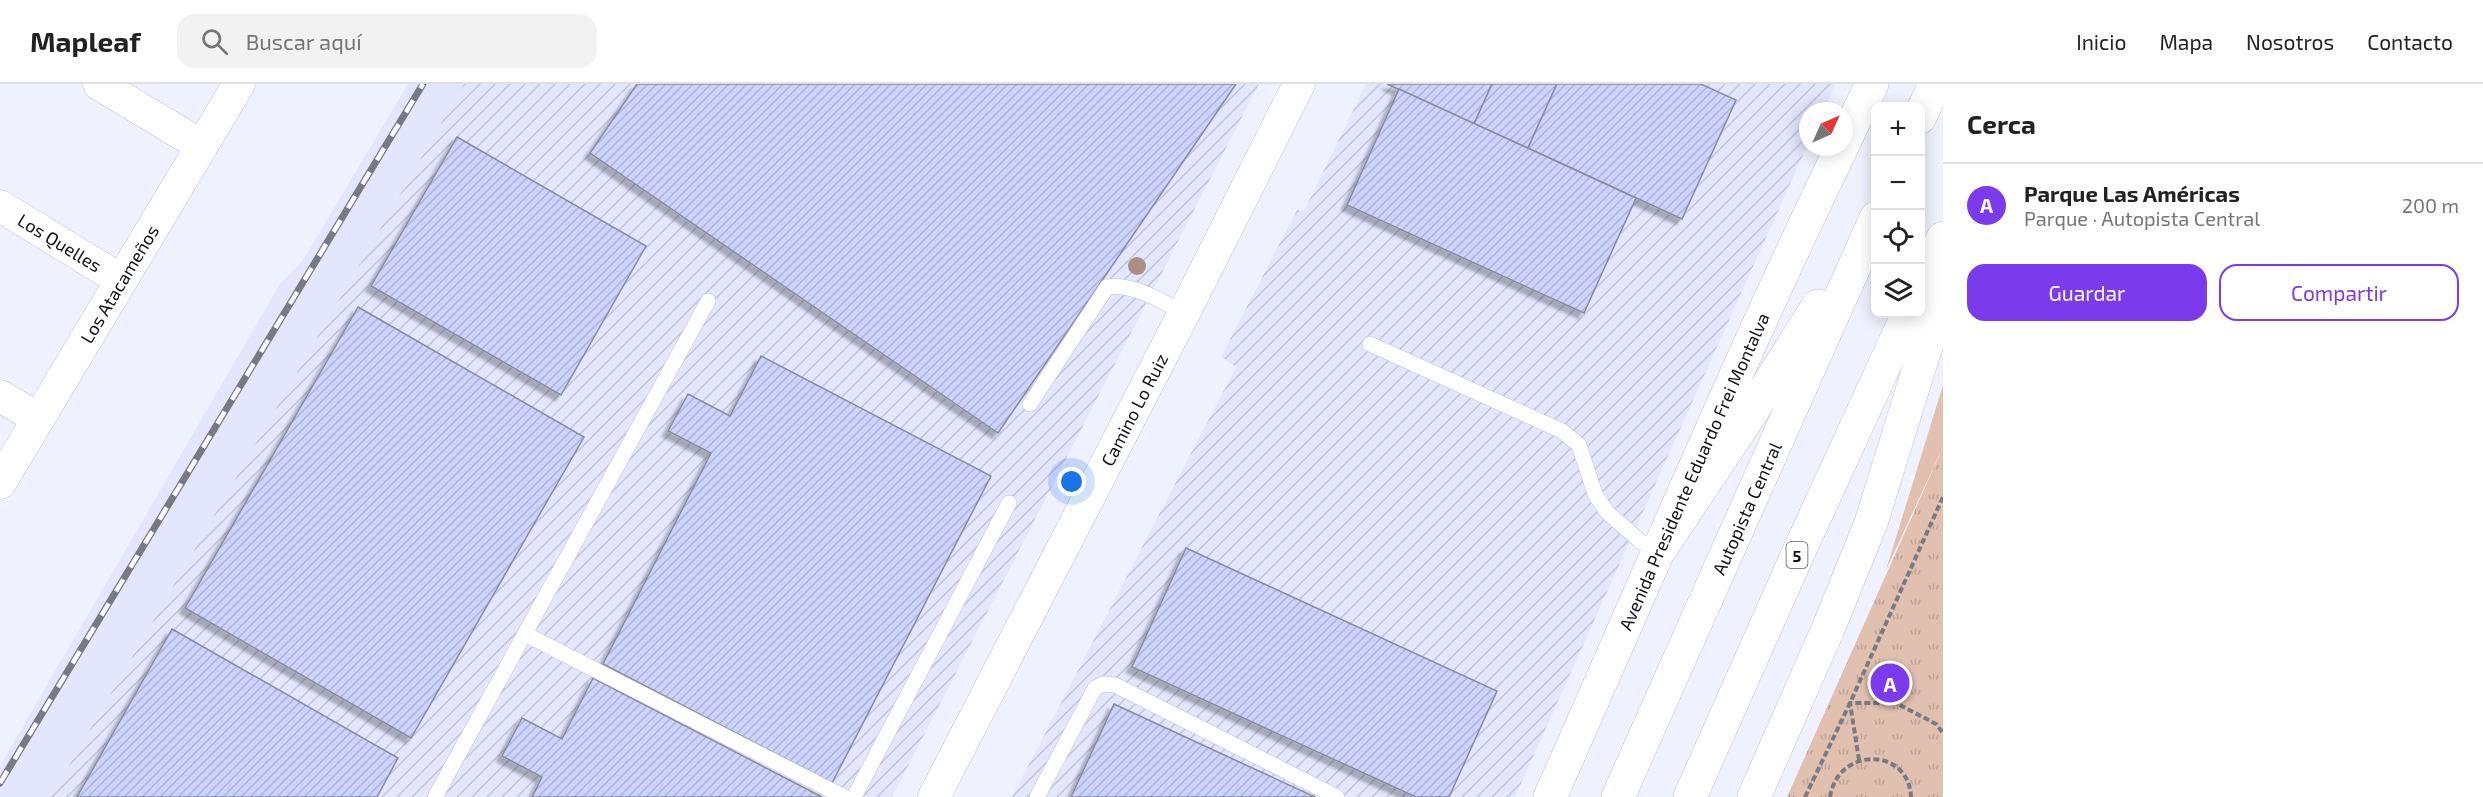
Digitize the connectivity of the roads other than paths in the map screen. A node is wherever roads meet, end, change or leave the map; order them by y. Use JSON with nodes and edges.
{"nodes":[{"id":1,"x":99,"y":84,"type":"edge"},
{"id":2,"x":239,"y":84,"type":"edge"},
{"id":3,"x":1299,"y":84,"type":"edge"},
{"id":4,"x":1872,"y":84,"type":"edge"},
{"id":5,"x":1935,"y":84,"type":"edge"},
{"id":6,"x":1925,"y":106,"type":"edge"},
{"id":7,"x":1853,"y":123,"type":"edge"},
{"id":8,"x":202,"y":146,"type":"junction"},
{"id":9,"x":1838,"y":156,"type":"edge"},
{"id":10,"x":0,"y":206,"type":"edge"},
{"id":11,"x":1871,"y":218,"type":"edge"},
{"id":12,"x":1871,"y":227,"type":"edge"},
{"id":13,"x":1943,"y":238,"type":"edge"},
{"id":14,"x":1925,"y":276,"type":"edge"},
{"id":15,"x":121,"y":280,"type":"junction"},
{"id":16,"x":1943,"y":291,"type":"edge"},
{"id":17,"x":708,"y":301,"type":"dead end"},
{"id":18,"x":1184,"y":313,"type":"junction"},
{"id":19,"x":1906,"y":318,"type":"edge"},
{"id":20,"x":1370,"y":344,"type":"dead end"},
{"id":21,"x":0,"y":396,"type":"edge"},
{"id":22,"x":1030,"y":404,"type":"dead end"},
{"id":23,"x":37,"y":418,"type":"junction"},
{"id":24,"x":0,"y":483,"type":"edge"},
{"id":25,"x":1009,"y":503,"type":"dead end"},
{"id":26,"x":1661,"y":548,"type":"junction"},
{"id":27,"x":525,"y":634,"type":"junction"},
{"id":28,"x":435,"y":797,"type":"edge"},
{"id":29,"x":844,"y":797,"type":"edge"},
{"id":30,"x":854,"y":797,"type":"edge"},
{"id":31,"x":934,"y":797,"type":"edge"},
{"id":32,"x":1037,"y":797,"type":"edge"},
{"id":33,"x":1336,"y":797,"type":"edge"},
{"id":34,"x":1550,"y":797,"type":"edge"},
{"id":35,"x":1618,"y":797,"type":"edge"},
{"id":36,"x":1690,"y":797,"type":"edge"},
{"id":37,"x":1754,"y":797,"type":"edge"}],
"edges":[{"from":1,"to":8,"type":"street"},
{"from":2,"to":8,"type":"street","name":"Los Atacameños"},
{"from":3,"to":18,"type":"street","name":"Camino Lo Ruiz"},
{"from":4,"to":7,"type":"main road"},
{"from":5,"to":6,"type":"main road"},
{"from":8,"to":15,"type":"street","name":"Los Atacameños"},
{"from":9,"to":26,"type":"main road","name":"Avenida Presidente Eduardo Frei Montalva"},
{"from":10,"to":15,"type":"street","name":"Los Quelles"},
{"from":11,"to":26,"type":"main road"},
{"from":12,"to":35,"type":"main road","name":"Autopista Central"},
{"from":13,"to":14,"type":"main road"},
{"from":15,"to":23,"type":"street","name":"Los Atacameños"},
{"from":16,"to":37,"type":"main road"},
{"from":17,"to":27,"type":"lane"},
{"from":18,"to":22,"type":"lane"},
{"from":18,"to":31,"type":"street","name":"Camino Lo Ruiz"},
{"from":19,"to":36,"type":"main road","number":"5"},
{"from":20,"to":26,"type":"lane"},
{"from":21,"to":23,"type":"street"},
{"from":23,"to":24,"type":"street","name":"Los Atacameños"},
{"from":25,"to":30,"type":"lane"},
{"from":26,"to":34,"type":"main road","name":"Avenida Presidente Eduardo Frei Montalva"},
{"from":27,"to":28,"type":"lane"},
{"from":27,"to":29,"type":"lane"},
{"from":32,"to":33,"type":"lane"}]}
